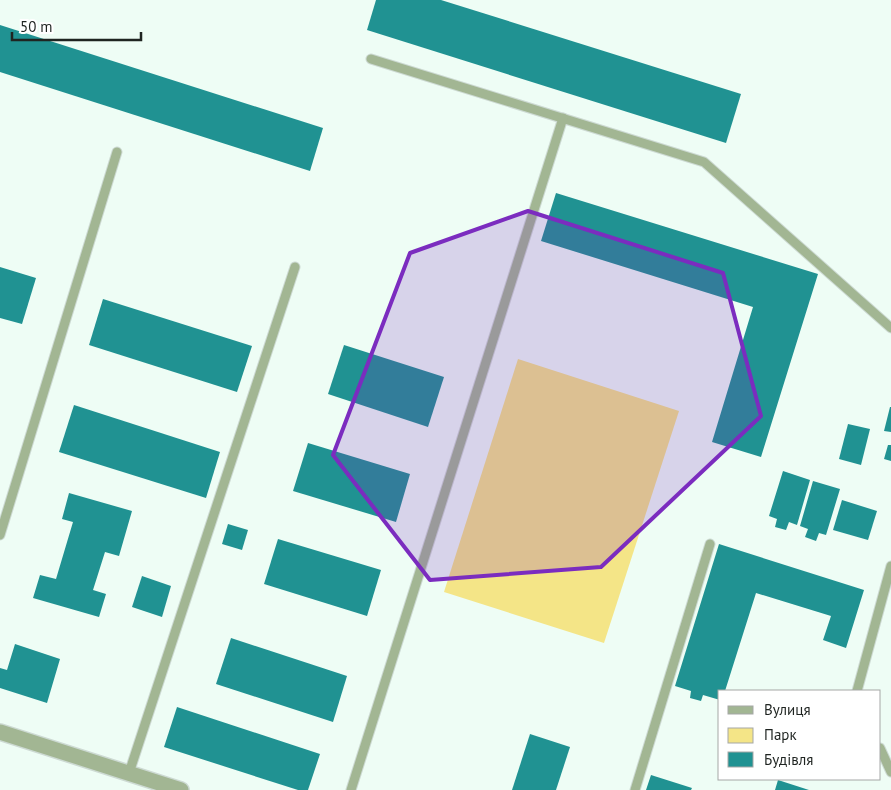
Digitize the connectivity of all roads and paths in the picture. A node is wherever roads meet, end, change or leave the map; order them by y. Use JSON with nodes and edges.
{"nodes":[{"id":1,"x":372,"y":59,"type":"dead end"},
{"id":2,"x":563,"y":118,"type":"junction"},
{"id":3,"x":118,"y":152,"type":"dead end"},
{"id":4,"x":296,"y":267,"type":"dead end"},
{"id":5,"x":891,"y":328,"type":"edge"},
{"id":6,"x":0,"y":535,"type":"edge"},
{"id":7,"x":710,"y":544,"type":"dead end"},
{"id":8,"x":891,"y":566,"type":"edge"},
{"id":9,"x":857,"y":690,"type":"edge"},
{"id":10,"x":0,"y":732,"type":"edge"},
{"id":11,"x":881,"y":750,"type":"edge"},
{"id":12,"x":891,"y":772,"type":"edge"},
{"id":13,"x":129,"y":773,"type":"junction"},
{"id":14,"x":181,"y":790,"type":"edge"},
{"id":15,"x":351,"y":790,"type":"edge"},
{"id":16,"x":636,"y":790,"type":"edge"}],
"edges":[{"from":1,"to":2,"type":"lane"},
{"from":2,"to":5,"type":"lane"},
{"from":2,"to":15,"type":"lane"},
{"from":3,"to":6,"type":"lane"},
{"from":4,"to":13,"type":"lane"},
{"from":7,"to":16,"type":"lane"},
{"from":8,"to":9,"type":"lane"},
{"from":10,"to":13,"type":"street"},
{"from":11,"to":12,"type":"lane"},
{"from":13,"to":14,"type":"street"}]}
